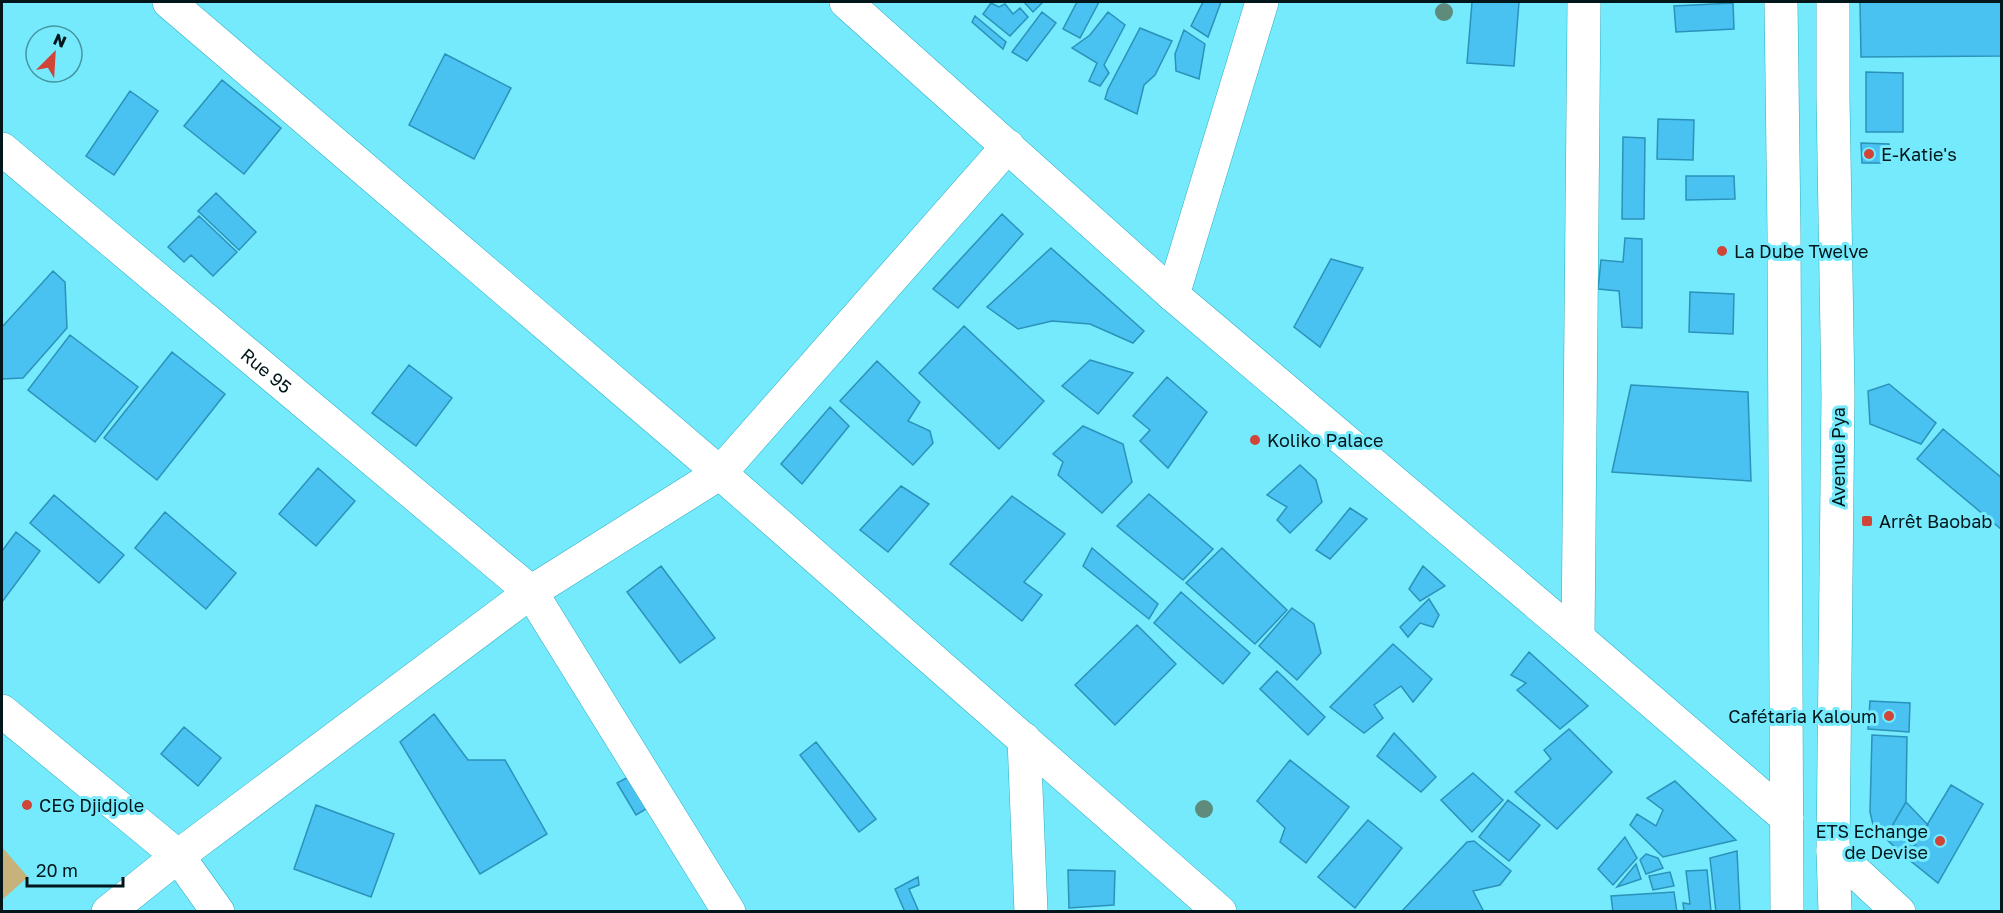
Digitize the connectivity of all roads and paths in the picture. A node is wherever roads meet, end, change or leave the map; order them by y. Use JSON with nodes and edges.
{"nodes":[{"id":1,"x":169,"y":2,"type":"edge"},
{"id":2,"x":846,"y":2,"type":"edge"},
{"id":3,"x":1262,"y":2,"type":"edge"},
{"id":4,"x":1584,"y":2,"type":"edge"},
{"id":5,"x":1781,"y":2,"type":"edge"},
{"id":6,"x":1833,"y":2,"type":"edge"},
{"id":7,"x":1008,"y":146,"type":"junction"},
{"id":8,"x":2,"y":149,"type":"edge"},
{"id":9,"x":1173,"y":295,"type":"junction"},
{"id":10,"x":720,"y":473,"type":"junction"},
{"id":11,"x":531,"y":592,"type":"junction"},
{"id":12,"x":1578,"y":638,"type":"junction"},
{"id":13,"x":2,"y":711,"type":"edge"},
{"id":14,"x":1024,"y":739,"type":"junction"},
{"id":15,"x":1787,"y":818,"type":"junction"},
{"id":16,"x":1833,"y":851,"type":"junction"},
{"id":17,"x":178,"y":856,"type":"junction"},
{"id":18,"x":108,"y":912,"type":"edge"},
{"id":19,"x":218,"y":912,"type":"edge"},
{"id":20,"x":729,"y":912,"type":"edge"},
{"id":21,"x":1031,"y":912,"type":"edge"},
{"id":22,"x":1220,"y":912,"type":"edge"},
{"id":23,"x":1787,"y":912,"type":"edge"},
{"id":24,"x":1835,"y":912,"type":"edge"},
{"id":25,"x":1899,"y":912,"type":"edge"}],
"edges":[{"from":1,"to":10,"type":"street"},
{"from":2,"to":7,"type":"street"},
{"from":3,"to":9,"type":"street"},
{"from":4,"to":12,"type":"street"},
{"from":5,"to":15,"type":"street"},
{"from":6,"to":16,"type":"street","name":"Avenue Pya"},
{"from":7,"to":9,"type":"street"},
{"from":7,"to":10,"type":"street"},
{"from":8,"to":11,"type":"street","name":"Rue 95"},
{"from":9,"to":12,"type":"street"},
{"from":10,"to":11,"type":"street"},
{"from":10,"to":14,"type":"street"},
{"from":11,"to":17,"type":"street"},
{"from":11,"to":20,"type":"street","name":"Rue 95"},
{"from":12,"to":15,"type":"street"},
{"from":13,"to":17,"type":"street"},
{"from":14,"to":21,"type":"street"},
{"from":14,"to":22,"type":"street"},
{"from":15,"to":16,"type":"street"},
{"from":15,"to":23,"type":"street"},
{"from":16,"to":24,"type":"street","name":"Avenue Pya"},
{"from":16,"to":25,"type":"street"},
{"from":17,"to":18,"type":"street"},
{"from":17,"to":19,"type":"street"}]}
